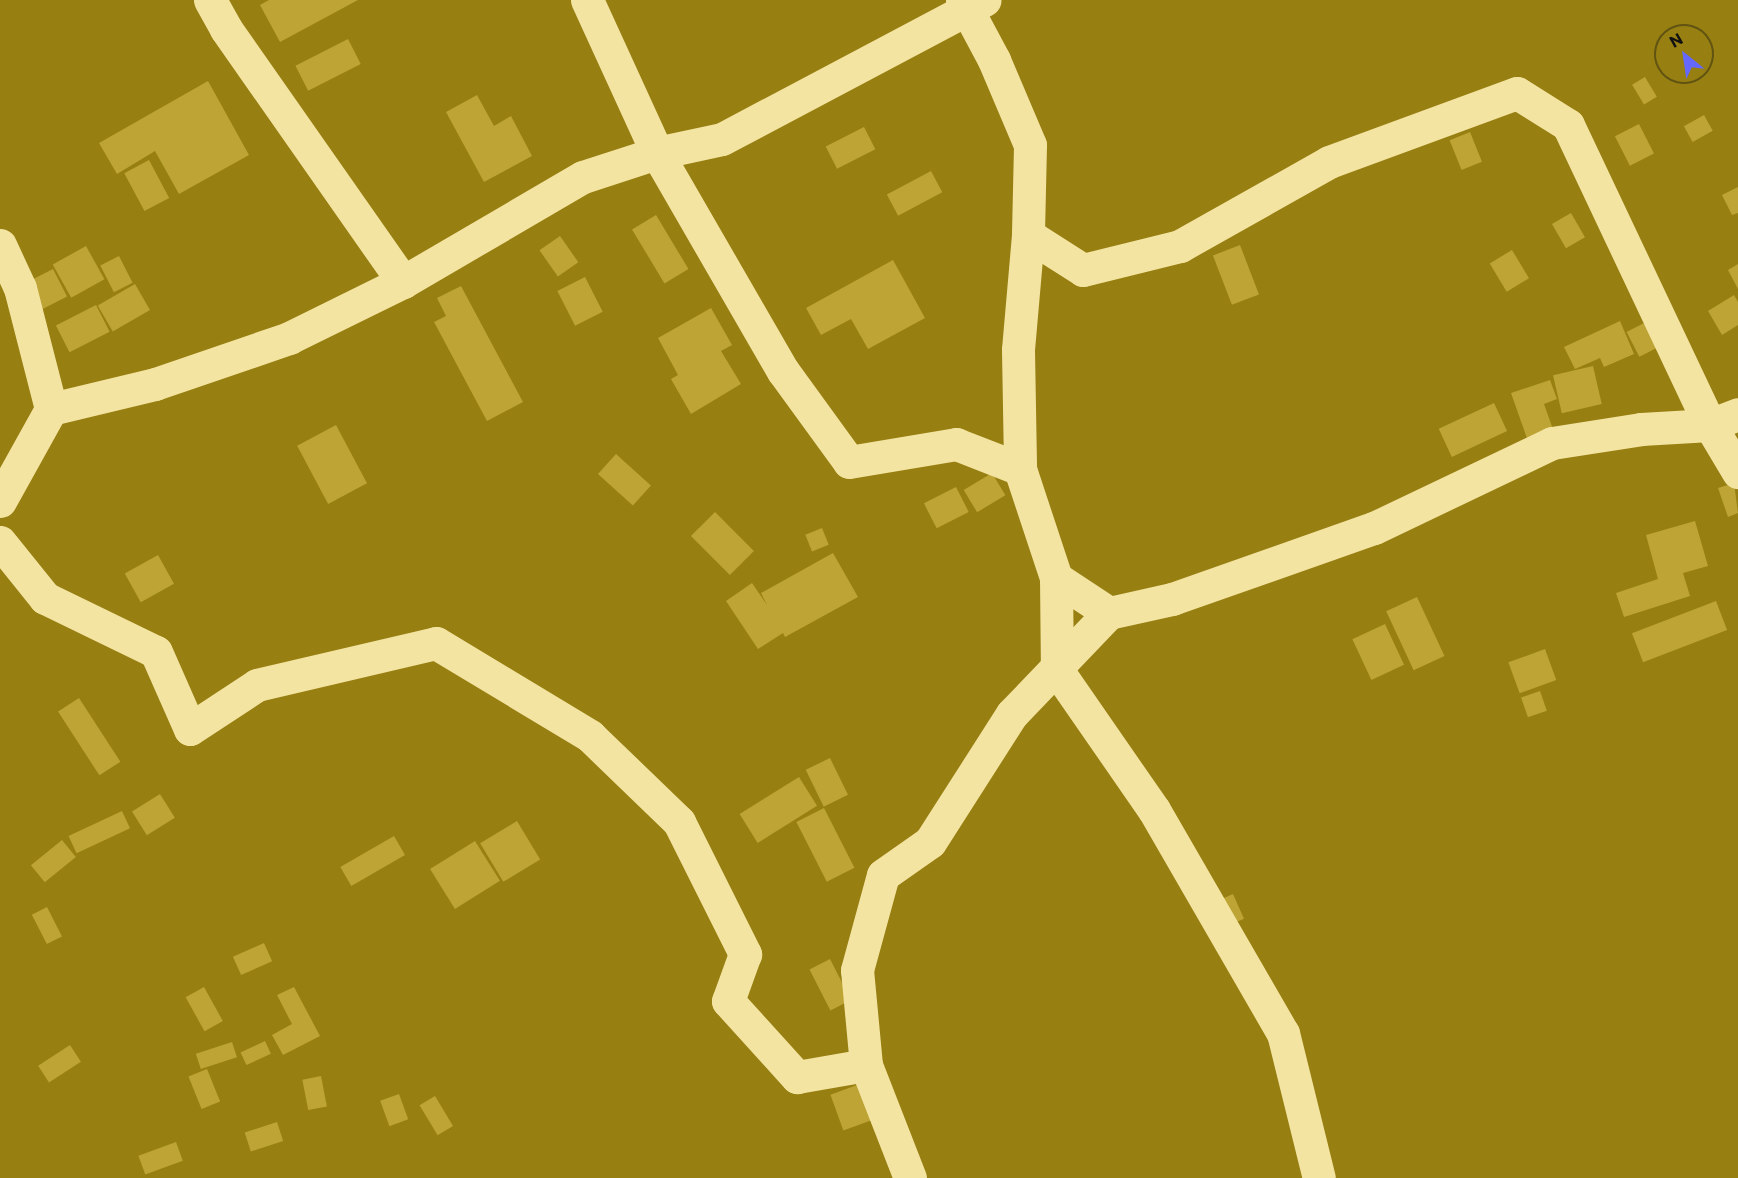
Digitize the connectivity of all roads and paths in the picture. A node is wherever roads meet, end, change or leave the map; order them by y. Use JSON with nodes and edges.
{"nodes":[{"id":1,"x":210,"y":0,"type":"edge"},
{"id":2,"x":587,"y":0,"type":"edge"},
{"id":3,"x":971,"y":3,"type":"edge"},
{"id":4,"x":657,"y":153,"type":"junction"},
{"id":5,"x":1028,"y":235,"type":"junction"},
{"id":6,"x":0,"y":245,"type":"edge"},
{"id":7,"x":403,"y":282,"type":"junction"},
{"id":8,"x":51,"y":409,"type":"junction"},
{"id":9,"x":1724,"y":419,"type":"edge"},
{"id":10,"x":1020,"y":469,"type":"junction"},
{"id":11,"x":1738,"y":472,"type":"edge"},
{"id":12,"x":0,"y":501,"type":"edge"},
{"id":13,"x":0,"y":542,"type":"edge"},
{"id":14,"x":1056,"y":578,"type":"junction"},
{"id":15,"x":1109,"y":613,"type":"junction"},
{"id":16,"x":1057,"y":670,"type":"junction"},
{"id":17,"x":866,"y":1065,"type":"junction"},
{"id":18,"x":910,"y":1178,"type":"edge"},
{"id":19,"x":1320,"y":1178,"type":"edge"}],
"edges":[{"from":1,"to":7,"type":"street"},
{"from":2,"to":4,"type":"street"},
{"from":3,"to":4,"type":"street"},
{"from":3,"to":5,"type":"street"},
{"from":4,"to":7,"type":"street"},
{"from":4,"to":10,"type":"street"},
{"from":5,"to":9,"type":"street"},
{"from":5,"to":10,"type":"street"},
{"from":6,"to":8,"type":"street"},
{"from":7,"to":8,"type":"street"},
{"from":8,"to":12,"type":"street"},
{"from":9,"to":11,"type":"street"},
{"from":9,"to":15,"type":"street"},
{"from":10,"to":14,"type":"street"},
{"from":13,"to":17,"type":"street"},
{"from":14,"to":15,"type":"street"},
{"from":14,"to":16,"type":"street"},
{"from":15,"to":16,"type":"street"},
{"from":16,"to":17,"type":"street"},
{"from":16,"to":19,"type":"street"},
{"from":17,"to":18,"type":"street"}]}
